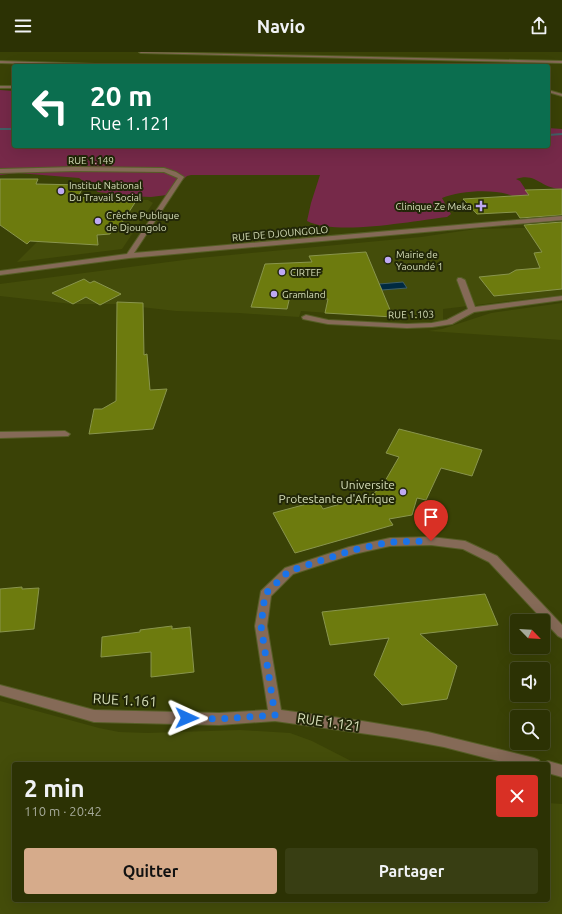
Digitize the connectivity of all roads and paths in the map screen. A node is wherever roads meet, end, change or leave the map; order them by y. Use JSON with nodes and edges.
{"nodes":[{"id":1,"x":141,"y":52,"type":"edge"},
{"id":2,"x":380,"y":52,"type":"edge"},
{"id":3,"x":199,"y":53,"type":"edge"},
{"id":4,"x":380,"y":57,"type":"junction"},
{"id":5,"x":0,"y":62,"type":"edge"},
{"id":6,"x":561,"y":62,"type":"edge"},
{"id":7,"x":64,"y":64,"type":"edge"},
{"id":8,"x":542,"y":64,"type":"edge"},
{"id":9,"x":0,"y":87,"type":"edge"},
{"id":10,"x":12,"y":87,"type":"edge"},
{"id":11,"x":550,"y":92,"type":"edge"},
{"id":12,"x":562,"y":95,"type":"edge"},
{"id":13,"x":0,"y":171,"type":"edge"},
{"id":14,"x":562,"y":218,"type":"edge"},
{"id":15,"x":129,"y":256,"type":"junction"},
{"id":16,"x":0,"y":273,"type":"edge"},
{"id":17,"x":461,"y":280,"type":"dead end"},
{"id":18,"x":562,"y":298,"type":"edge"},
{"id":19,"x":472,"y":310,"type":"junction"},
{"id":20,"x":306,"y":317,"type":"dead end"},
{"id":21,"x":65,"y":434,"type":"dead end"},
{"id":22,"x":0,"y":435,"type":"edge"},
{"id":23,"x":562,"y":631,"type":"edge"},
{"id":24,"x":0,"y":690,"type":"edge"},
{"id":25,"x":275,"y":715,"type":"junction"},
{"id":26,"x":527,"y":762,"type":"edge"},
{"id":27,"x":550,"y":768,"type":"edge"},
{"id":28,"x":562,"y":771,"type":"edge"}],
"edges":[{"from":1,"to":3,"type":"street"},
{"from":2,"to":4,"type":"street"},
{"from":3,"to":4,"type":"street"},
{"from":4,"to":6,"type":"street"},
{"from":5,"to":7,"type":"street"},
{"from":6,"to":8,"type":"street"},
{"from":9,"to":10,"type":"street"},
{"from":11,"to":12,"type":"street"},
{"from":13,"to":15,"type":"street","name":"RUE 1.149"},
{"from":14,"to":15,"type":"street","name":"RUE DE DJOUNGOLO"},
{"from":15,"to":16,"type":"street","name":"RUE DE DJOUNGOLO"},
{"from":17,"to":19,"type":"street"},
{"from":18,"to":19,"type":"street","name":"RUE 1.103"},
{"from":19,"to":20,"type":"street","name":"RUE 1.103"},
{"from":21,"to":22,"type":"street"},
{"from":23,"to":25,"type":"street"},
{"from":24,"to":25,"type":"street","name":"RUE 1.161"},
{"from":25,"to":26,"type":"street","name":"RUE 1.121"},
{"from":27,"to":28,"type":"street"}]}
